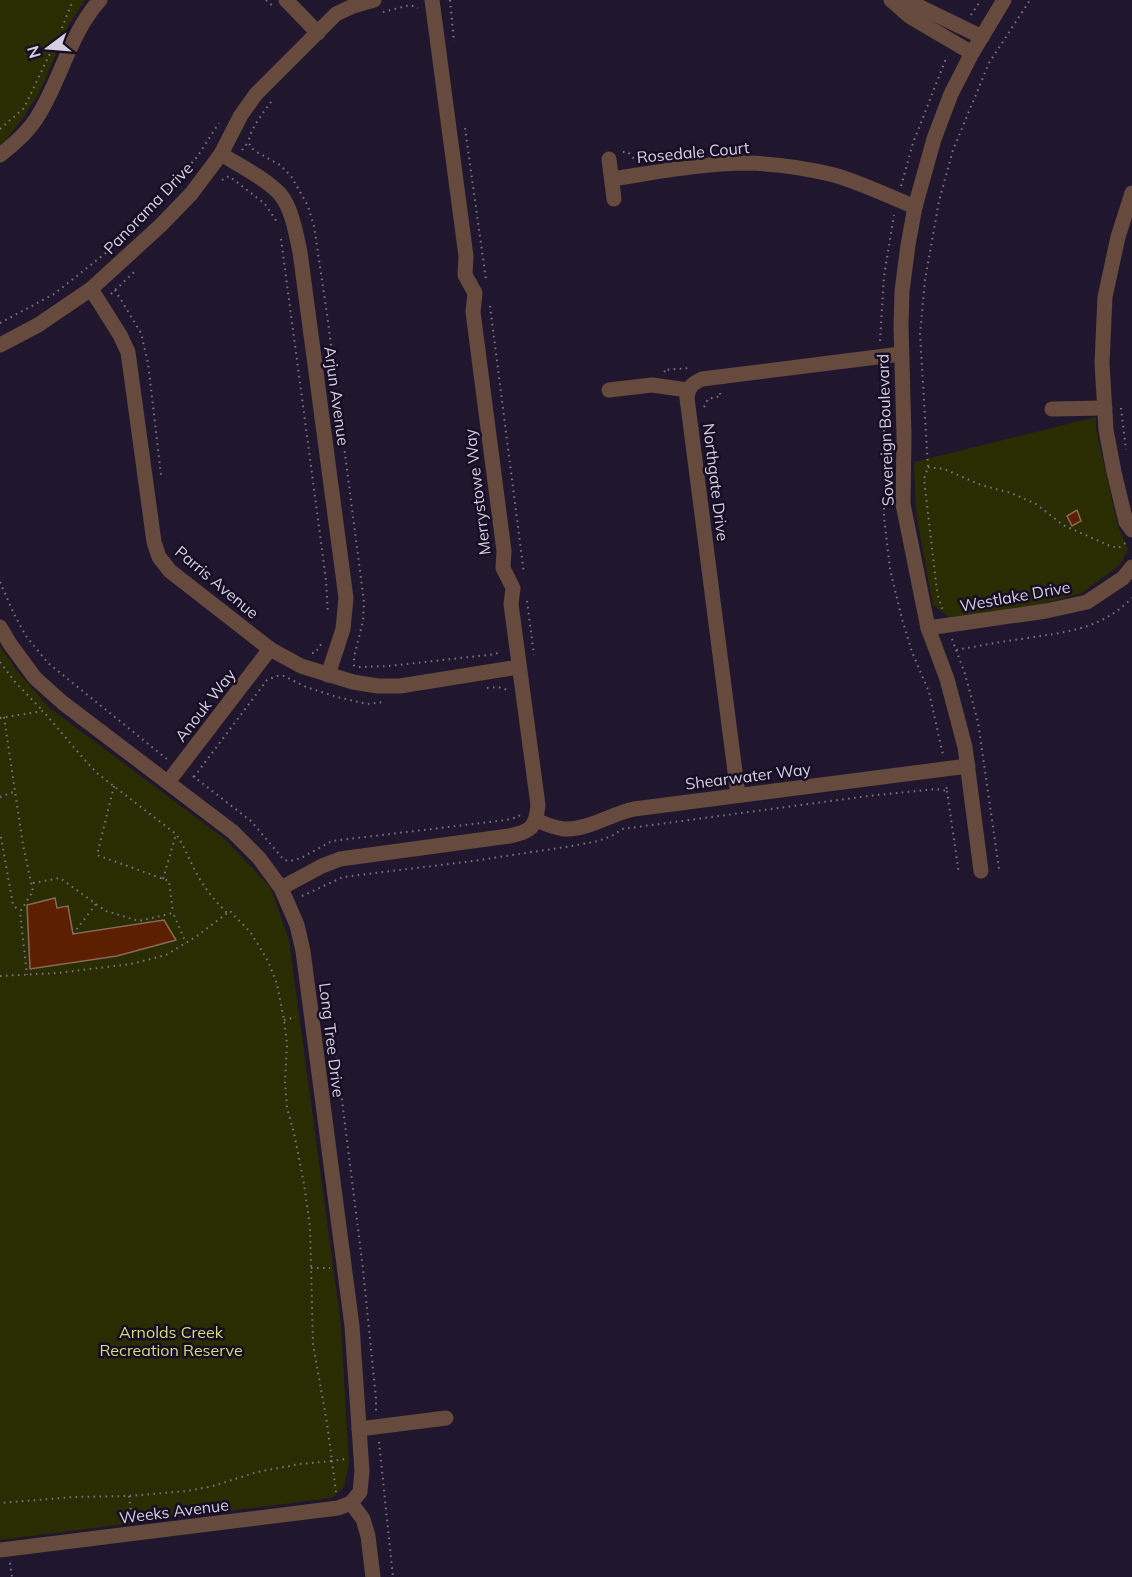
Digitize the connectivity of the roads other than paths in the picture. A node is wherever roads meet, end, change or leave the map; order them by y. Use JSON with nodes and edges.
{"nodes":[{"id":1,"x":99,"y":0,"type":"edge"},
{"id":2,"x":891,"y":0,"type":"edge"},
{"id":3,"x":904,"y":0,"type":"edge"},
{"id":4,"x":1004,"y":0,"type":"edge"},
{"id":5,"x":280,"y":4,"type":"edge"},
{"id":6,"x":427,"y":5,"type":"edge"},
{"id":7,"x":377,"y":6,"type":"edge"},
{"id":8,"x":318,"y":33,"type":"junction"},
{"id":9,"x":982,"y":37,"type":"junction"},
{"id":10,"x":972,"y":52,"type":"junction"},
{"id":11,"x":221,"y":154,"type":"junction"},
{"id":12,"x":0,"y":155,"type":"edge"},
{"id":13,"x":609,"y":159,"type":"dead end"},
{"id":14,"x":612,"y":179,"type":"junction"},
{"id":15,"x":1132,"y":193,"type":"edge"},
{"id":16,"x":615,"y":199,"type":"dead end"},
{"id":17,"x":915,"y":207,"type":"junction"},
{"id":18,"x":91,"y":289,"type":"junction"},
{"id":19,"x":0,"y":345,"type":"edge"},
{"id":20,"x":900,"y":354,"type":"junction"},
{"id":21,"x":609,"y":390,"type":"dead end"},
{"id":22,"x":688,"y":390,"type":"junction"},
{"id":23,"x":1105,"y":408,"type":"junction"},
{"id":24,"x":1052,"y":410,"type":"dead end"},
{"id":25,"x":1132,"y":530,"type":"edge"},
{"id":26,"x":1132,"y":567,"type":"edge"},
{"id":27,"x":0,"y":627,"type":"edge"},
{"id":28,"x":928,"y":628,"type":"junction"},
{"id":29,"x":270,"y":649,"type":"junction"},
{"id":30,"x":519,"y":667,"type":"junction"},
{"id":31,"x":328,"y":675,"type":"junction"},
{"id":32,"x":968,"y":766,"type":"junction"},
{"id":33,"x":168,"y":782,"type":"junction"},
{"id":34,"x":738,"y":795,"type":"junction"},
{"id":35,"x":530,"y":816,"type":"junction"},
{"id":36,"x":981,"y":871,"type":"dead end"},
{"id":37,"x":281,"y":888,"type":"junction"},
{"id":38,"x":446,"y":1418,"type":"dead end"},
{"id":39,"x":359,"y":1429,"type":"junction"},
{"id":40,"x":345,"y":1506,"type":"junction"},
{"id":41,"x":0,"y":1550,"type":"edge"},
{"id":42,"x":373,"y":1577,"type":"edge"}],
"edges":[{"from":1,"to":12,"type":"street"},
{"from":2,"to":10,"type":"street"},
{"from":3,"to":9,"type":"street"},
{"from":4,"to":9,"type":"street","name":"Sovereign Boulevard"},
{"from":5,"to":8,"type":"street"},
{"from":6,"to":30,"type":"street","name":"Merrystowe Way"},
{"from":7,"to":8,"type":"street","name":"Panorama Drive"},
{"from":8,"to":11,"type":"street","name":"Panorama Drive"},
{"from":9,"to":10,"type":"street","name":"Sovereign Boulevard"},
{"from":10,"to":17,"type":"street","name":"Sovereign Boulevard"},
{"from":11,"to":18,"type":"street","name":"Panorama Drive"},
{"from":11,"to":31,"type":"street","name":"Arjun Avenue"},
{"from":13,"to":14,"type":"street"},
{"from":14,"to":16,"type":"street"},
{"from":14,"to":17,"type":"street","name":"Rosedale Court"},
{"from":15,"to":23,"type":"street"},
{"from":17,"to":20,"type":"street","name":"Sovereign Boulevard"},
{"from":18,"to":19,"type":"street","name":"Panorama Drive"},
{"from":18,"to":29,"type":"street","name":"Parris Avenue"},
{"from":20,"to":22,"type":"street"},
{"from":20,"to":28,"type":"street","name":"Sovereign Boulevard"},
{"from":21,"to":22,"type":"street"},
{"from":22,"to":34,"type":"street","name":"Northgate Drive"},
{"from":23,"to":24,"type":"street"},
{"from":23,"to":25,"type":"street"},
{"from":26,"to":28,"type":"street","name":"Westlake Drive"},
{"from":27,"to":33,"type":"street","name":"Long Tree Drive"},
{"from":28,"to":32,"type":"street","name":"Sovereign Boulevard"},
{"from":29,"to":31,"type":"street","name":"Parris Avenue"},
{"from":29,"to":33,"type":"street","name":"Anouk Way"},
{"from":30,"to":31,"type":"street","name":"Parris Avenue"},
{"from":30,"to":35,"type":"street","name":"Merrystowe Way"},
{"from":32,"to":34,"type":"street","name":"Shearwater Way"},
{"from":32,"to":36,"type":"street","name":"Sovereign Boulevard"},
{"from":33,"to":37,"type":"street","name":"Long Tree Drive"},
{"from":34,"to":35,"type":"street","name":"Shearwater Way"},
{"from":35,"to":37,"type":"street"},
{"from":37,"to":39,"type":"street","name":"Long Tree Drive"},
{"from":38,"to":39,"type":"street"},
{"from":39,"to":40,"type":"street","name":"Long Tree Drive"},
{"from":40,"to":41,"type":"street","name":"Weeks Avenue"},
{"from":40,"to":42,"type":"street"}]}
